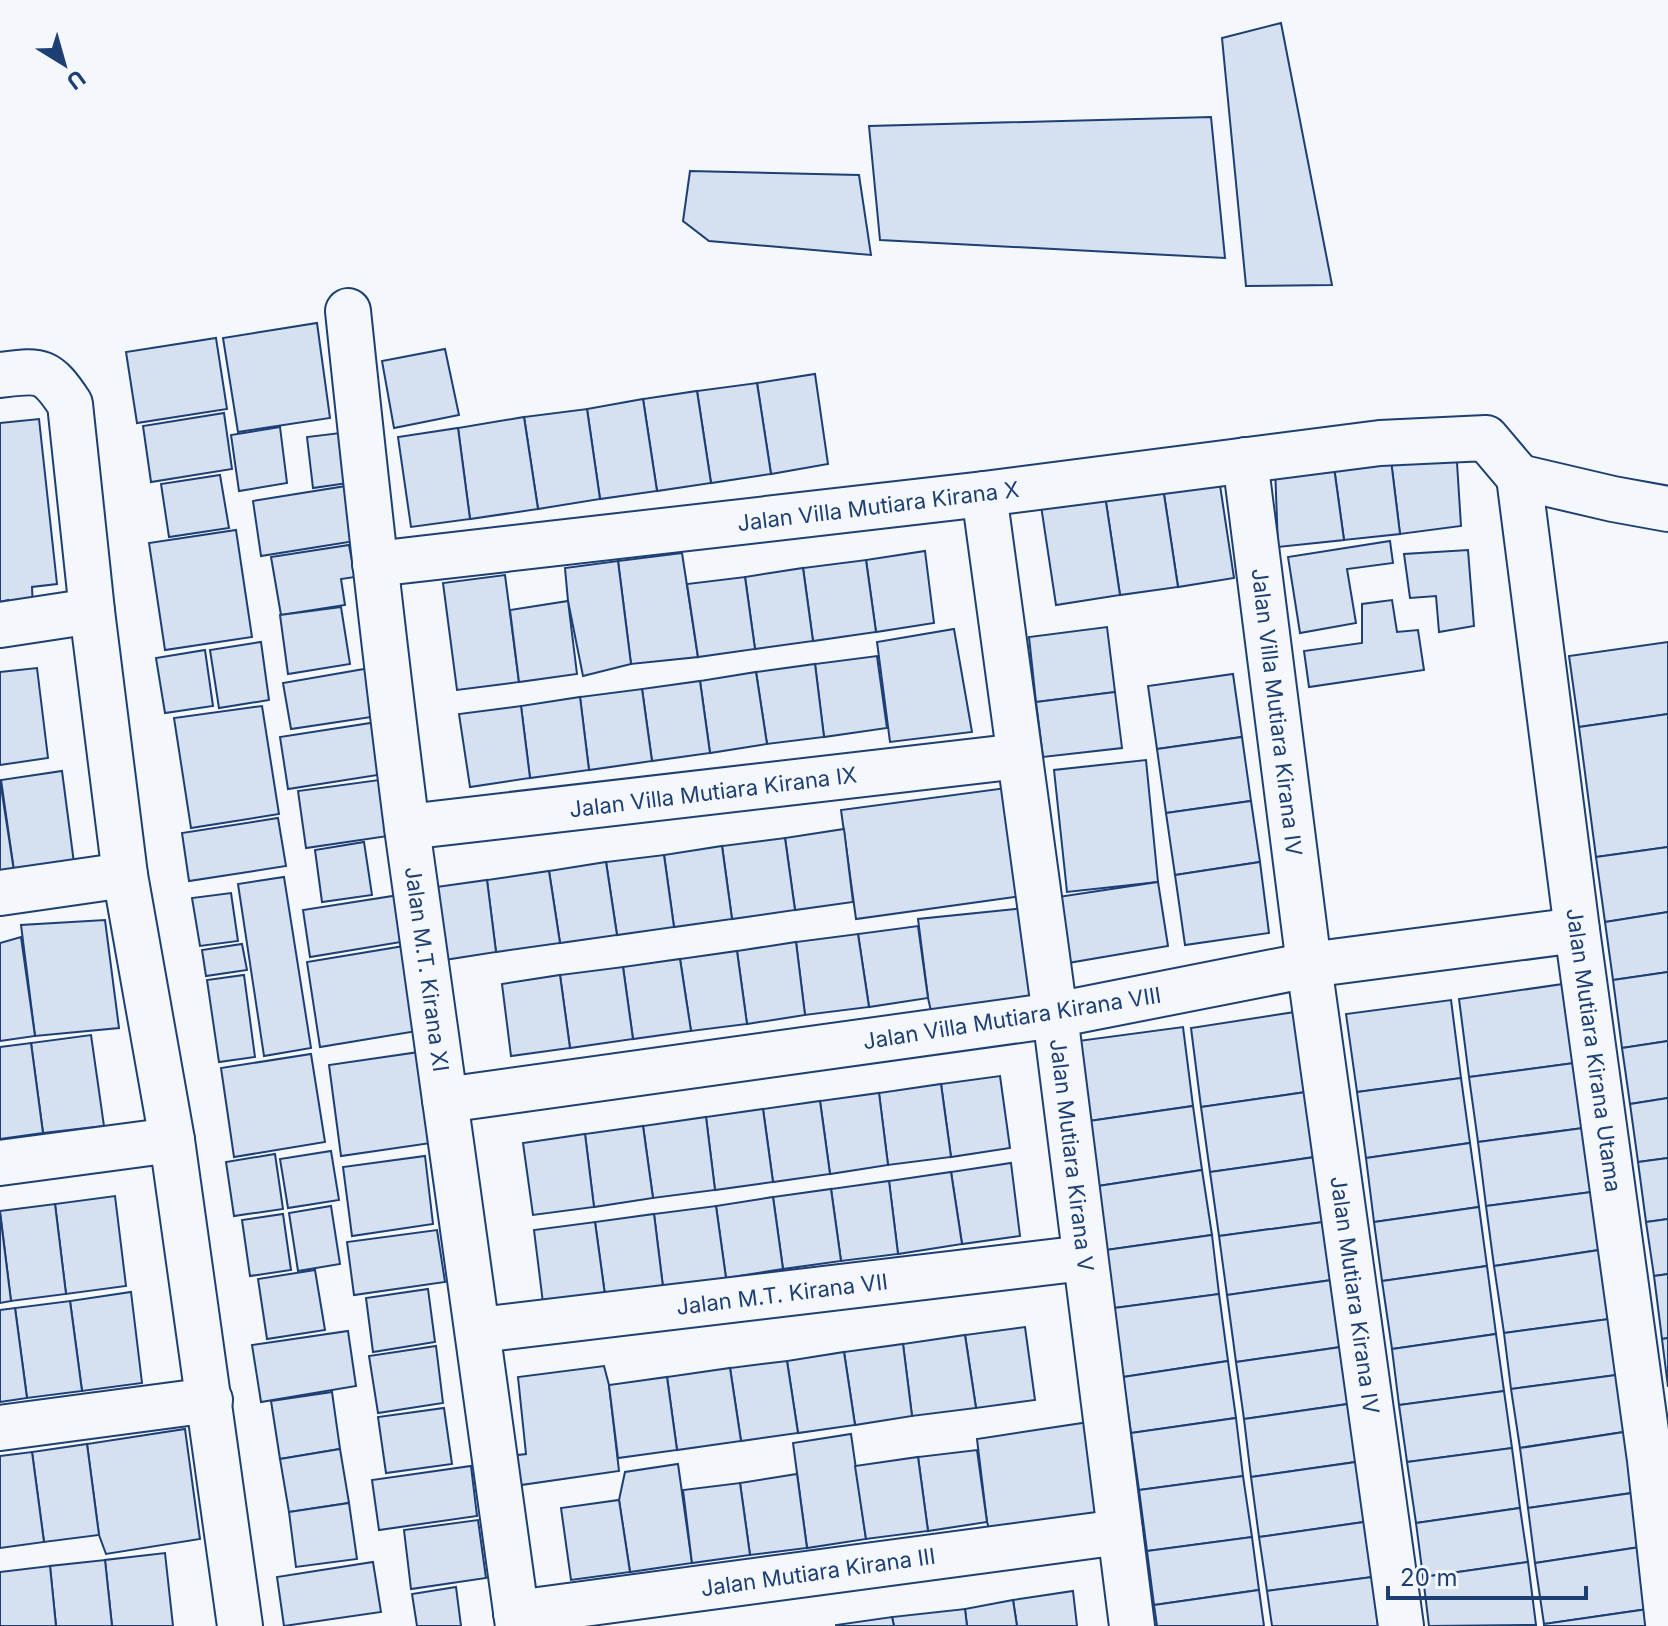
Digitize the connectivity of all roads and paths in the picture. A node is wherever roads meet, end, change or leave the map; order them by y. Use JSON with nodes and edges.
{"nodes":[{"id":1,"x":348,"y":311,"type":"dead end"},
{"id":2,"x":0,"y":375,"type":"edge"},
{"id":3,"x":1245,"y":460,"type":"junction"},
{"id":4,"x":1519,"y":477,"type":"junction"},
{"id":5,"x":984,"y":494,"type":"junction"},
{"id":6,"x":1668,"y":509,"type":"edge"},
{"id":7,"x":375,"y":564,"type":"junction"},
{"id":8,"x":92,"y":611,"type":"junction"},
{"id":9,"x":0,"y":625,"type":"edge"},
{"id":10,"x":1019,"y":756,"type":"junction"},
{"id":11,"x":407,"y":827,"type":"junction"},
{"id":12,"x":125,"y":875,"type":"junction"},
{"id":13,"x":0,"y":893,"type":"edge"},
{"id":14,"x":1577,"y":930,"type":"junction"},
{"id":15,"x":1309,"y":965,"type":"junction"},
{"id":16,"x":1055,"y":1015,"type":"junction"},
{"id":17,"x":445,"y":1100,"type":"junction"},
{"id":18,"x":172,"y":1140,"type":"junction"},
{"id":19,"x":0,"y":1163,"type":"edge"},
{"id":20,"x":1084,"y":1258,"type":"junction"},
{"id":21,"x":479,"y":1330,"type":"junction"},
{"id":22,"x":210,"y":1400,"type":"junction"},
{"id":23,"x":0,"y":1428,"type":"edge"},
{"id":24,"x":1659,"y":1459,"type":"edge"},
{"id":25,"x":1120,"y":1532,"type":"junction"},
{"id":26,"x":517,"y":1620,"type":"edge"},
{"id":27,"x":1668,"y":1623,"type":"edge"},
{"id":28,"x":240,"y":1626,"type":"edge"},
{"id":29,"x":1132,"y":1626,"type":"edge"},
{"id":30,"x":1401,"y":1626,"type":"edge"}],
"edges":[{"from":1,"to":7,"type":"street","name":"Jalan M.T. Kirana XI"},
{"from":2,"to":8,"type":"street"},
{"from":3,"to":4,"type":"street","name":"Jalan Villa Mutiara Kirana X"},
{"from":3,"to":5,"type":"street","name":"Jalan Villa Mutiara Kirana X"},
{"from":3,"to":15,"type":"street","name":"Jalan Villa Mutiara Kirana IV"},
{"from":4,"to":6,"type":"street"},
{"from":4,"to":14,"type":"street","name":"Jalan Mutiara Kirana Utama"},
{"from":5,"to":7,"type":"street","name":"Jalan Villa Mutiara Kirana X"},
{"from":5,"to":10,"type":"street","name":"Jalan Mutiara Kirana V"},
{"from":7,"to":11,"type":"street","name":"Jalan M.T. Kirana XI"},
{"from":8,"to":9,"type":"street"},
{"from":8,"to":12,"type":"street"},
{"from":10,"to":11,"type":"street","name":"Jalan Villa Mutiara Kirana IX"},
{"from":10,"to":16,"type":"street","name":"Jalan Mutiara Kirana V"},
{"from":11,"to":17,"type":"street","name":"Jalan M.T. Kirana XI"},
{"from":12,"to":13,"type":"street"},
{"from":12,"to":18,"type":"street"},
{"from":14,"to":15,"type":"street","name":"Jalan Villa Mutiara Kirana VIII"},
{"from":14,"to":24,"type":"street","name":"Jalan Mutiara Kirana Utama"},
{"from":15,"to":16,"type":"street","name":"Jalan Villa Mutiara Kirana VIII"},
{"from":15,"to":30,"type":"street","name":"Jalan Mutiara Kirana IV"},
{"from":16,"to":17,"type":"street","name":"Jalan Villa Mutiara Kirana VIII"},
{"from":16,"to":20,"type":"street","name":"Jalan Mutiara Kirana V"},
{"from":17,"to":21,"type":"street","name":"Jalan M.T. Kirana XI"},
{"from":18,"to":19,"type":"street"},
{"from":18,"to":22,"type":"street"},
{"from":20,"to":21,"type":"street","name":"Jalan M.T. Kirana VII"},
{"from":20,"to":25,"type":"street","name":"Jalan Mutiara Kirana V"},
{"from":21,"to":26,"type":"street","name":"Jalan M.T. Kirana XI"},
{"from":22,"to":23,"type":"street"},
{"from":22,"to":28,"type":"street"},
{"from":24,"to":27,"type":"street","name":"Jalan Mutiara Kirana Utama"},
{"from":25,"to":26,"type":"street","name":"Jalan Mutiara Kirana III"},
{"from":25,"to":29,"type":"street","name":"Jalan Mutiara Kirana V"}]}
